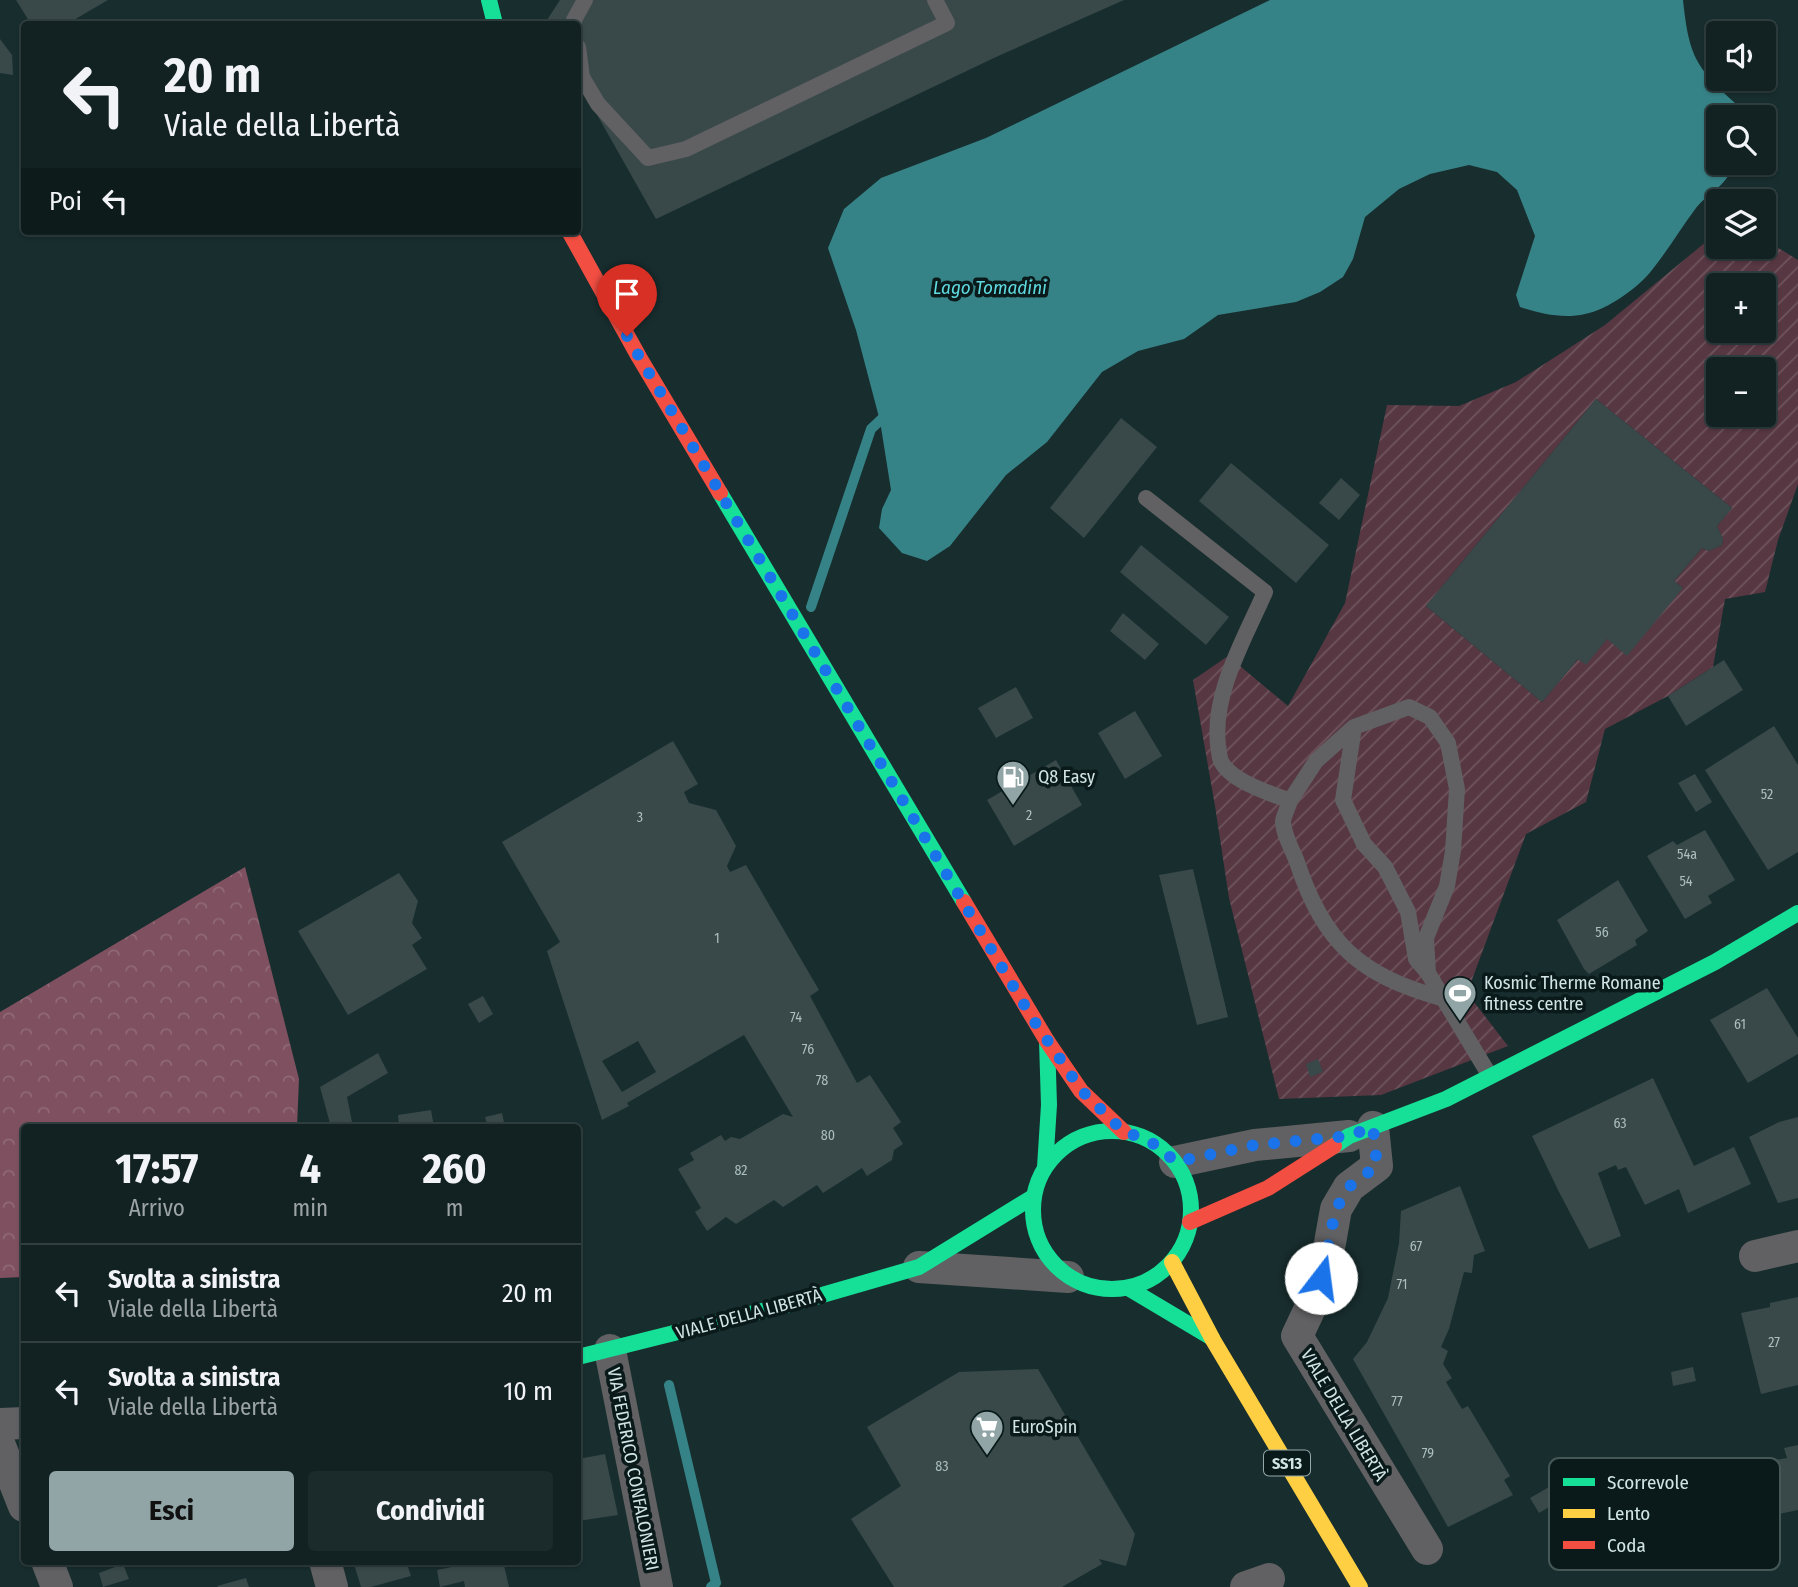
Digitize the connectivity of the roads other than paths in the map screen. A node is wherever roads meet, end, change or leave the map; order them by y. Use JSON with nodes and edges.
{"nodes":[{"id":1,"x":489,"y":0,"type":"edge"},
{"id":2,"x":585,"y":0,"type":"edge"},
{"id":3,"x":935,"y":0,"type":"edge"},
{"id":4,"x":494,"y":21,"type":"edge"},
{"id":5,"x":574,"y":21,"type":"edge"},
{"id":6,"x":581,"y":70,"type":"edge"},
{"id":7,"x":571,"y":235,"type":"edge"},
{"id":8,"x":1146,"y":498,"type":"dead end"},
{"id":9,"x":1354,"y":726,"type":"junction"},
{"id":10,"x":1290,"y":801,"type":"junction"},
{"id":11,"x":1798,"y":913,"type":"edge"},
{"id":12,"x":1428,"y":973,"type":"junction"},
{"id":13,"x":1441,"y":998,"type":"junction"},
{"id":14,"x":1047,"y":1041,"type":"junction"},
{"id":15,"x":1490,"y":1076,"type":"junction"},
{"id":16,"x":1361,"y":1131,"type":"junction"},
{"id":17,"x":1124,"y":1132,"type":"junction"},
{"id":18,"x":1175,"y":1162,"type":"junction"},
{"id":19,"x":1045,"y":1167,"type":"junction"},
{"id":20,"x":1033,"y":1197,"type":"junction"},
{"id":21,"x":1190,"y":1222,"type":"junction"},
{"id":22,"x":1798,"y":1246,"type":"edge"},
{"id":23,"x":1755,"y":1256,"type":"dead end"},
{"id":24,"x":1172,"y":1262,"type":"junction"},
{"id":25,"x":919,"y":1267,"type":"junction"},
{"id":26,"x":1068,"y":1277,"type":"junction"},
{"id":27,"x":1128,"y":1288,"type":"junction"},
{"id":28,"x":1213,"y":1340,"type":"junction"},
{"id":29,"x":610,"y":1350,"type":"junction"},
{"id":30,"x":581,"y":1356,"type":"edge"},
{"id":31,"x":21,"y":1423,"type":"edge"},
{"id":32,"x":0,"y":1424,"type":"edge"},
{"id":33,"x":0,"y":1446,"type":"edge"},
{"id":34,"x":21,"y":1498,"type":"edge"},
{"id":35,"x":1427,"y":1549,"type":"dead end"},
{"id":36,"x":49,"y":1565,"type":"edge"},
{"id":37,"x":326,"y":1565,"type":"edge"},
{"id":38,"x":57,"y":1587,"type":"edge"},
{"id":39,"x":332,"y":1587,"type":"edge"},
{"id":40,"x":657,"y":1587,"type":"edge"},
{"id":41,"x":1360,"y":1587,"type":"edge"}],
"edges":[{"from":1,"to":4,"type":"main road"},
{"from":2,"to":5,"type":"lane"},
{"from":3,"to":6,"type":"lane"},
{"from":7,"to":14,"type":"main road"},
{"from":8,"to":10,"type":"lane"},
{"from":9,"to":10,"type":"lane"},
{"from":9,"to":12,"type":"lane"},
{"from":9,"to":12,"type":"lane"},
{"from":10,"to":13,"type":"lane"},
{"from":11,"to":15,"type":"main road"},
{"from":12,"to":13,"type":"lane"},
{"from":13,"to":15,"type":"lane"},
{"from":14,"to":17,"type":"main road"},
{"from":14,"to":19,"type":"main road"},
{"from":15,"to":16,"type":"main road"},
{"from":16,"to":18,"type":"street"},
{"from":16,"to":21,"type":"main road"},
{"from":16,"to":35,"type":"street","name":"VIALE DELLA LIBERTÀ"},
{"from":17,"to":18,"type":"main road"},
{"from":17,"to":19,"type":"main road"},
{"from":18,"to":21,"type":"main road"},
{"from":19,"to":20,"type":"main road"},
{"from":20,"to":25,"type":"main road","name":"VIALE DELLA LIBERTÀ"},
{"from":20,"to":26,"type":"main road"},
{"from":21,"to":24,"type":"main road"},
{"from":22,"to":23,"type":"street"},
{"from":24,"to":27,"type":"main road"},
{"from":24,"to":28,"type":"main road","number":"SS13"},
{"from":25,"to":26,"type":"street","name":"VIALE DELLA LIBERTÀ"},
{"from":25,"to":29,"type":"main road","name":"VIALE DELLA LIBERTÀ"},
{"from":26,"to":27,"type":"main road"},
{"from":27,"to":28,"type":"main road","number":"SS13"},
{"from":28,"to":41,"type":"main road","number":"SS13"},
{"from":29,"to":30,"type":"main road","name":"VIALE DELLA LIBERTÀ"},
{"from":29,"to":40,"type":"street","name":"VIA FEDERICO CONFALONIERI"},
{"from":31,"to":32,"type":"street"},
{"from":33,"to":34,"type":"street"},
{"from":36,"to":38,"type":"street"},
{"from":37,"to":39,"type":"street"}]}
